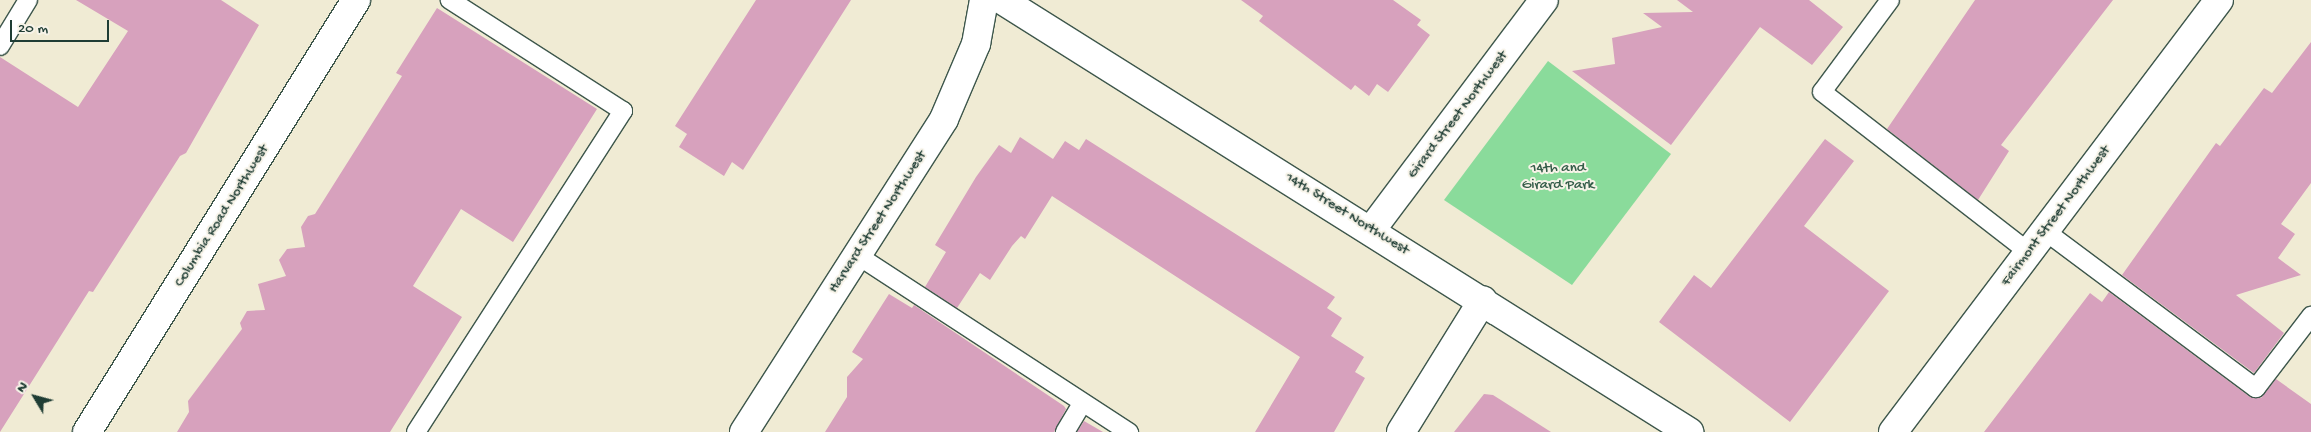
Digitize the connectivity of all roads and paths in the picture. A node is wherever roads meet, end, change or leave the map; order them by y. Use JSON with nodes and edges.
{"nodes":[{"id":1,"x":28,"y":0,"type":"edge"},
{"id":2,"x":356,"y":0,"type":"edge"},
{"id":3,"x":450,"y":0,"type":"edge"},
{"id":4,"x":984,"y":0,"type":"edge"},
{"id":5,"x":1002,"y":0,"type":"edge"},
{"id":6,"x":1544,"y":0,"type":"edge"},
{"id":7,"x":1890,"y":0,"type":"edge"},
{"id":8,"x":2219,"y":0,"type":"edge"},
{"id":9,"x":0,"y":46,"type":"edge"},
{"id":10,"x":1372,"y":229,"type":"junction"},
{"id":11,"x":2037,"y":242,"type":"junction"},
{"id":12,"x":857,"y":255,"type":"junction"},
{"id":13,"x":1483,"y":300,"type":"junction"},
{"id":14,"x":2311,"y":316,"type":"edge"},
{"id":15,"x":1082,"y":404,"type":"junction"},
{"id":16,"x":88,"y":432,"type":"edge"},
{"id":17,"x":416,"y":432,"type":"edge"},
{"id":18,"x":744,"y":432,"type":"edge"},
{"id":19,"x":1065,"y":432,"type":"edge"},
{"id":20,"x":1129,"y":432,"type":"edge"},
{"id":21,"x":1400,"y":432,"type":"edge"},
{"id":22,"x":1689,"y":432,"type":"edge"},
{"id":23,"x":1893,"y":432,"type":"edge"}],
"edges":[{"from":1,"to":9,"type":"lane"},
{"from":2,"to":16,"type":"main road","name":"Columbia Road Northwest"},
{"from":3,"to":17,"type":"lane"},
{"from":4,"to":12,"type":"main road","name":"Harvard Street Northwest"},
{"from":5,"to":10,"type":"main road","name":"14th Street Northwest"},
{"from":6,"to":10,"type":"main road","name":"Girard Street Northwest"},
{"from":7,"to":11,"type":"lane"},
{"from":8,"to":11,"type":"main road","name":"Fairmont Street Northwest"},
{"from":10,"to":13,"type":"main road","name":"14th Street Northwest"},
{"from":11,"to":14,"type":"lane"},
{"from":11,"to":23,"type":"main road","name":"Fairmont Street Northwest"},
{"from":12,"to":15,"type":"lane"},
{"from":12,"to":18,"type":"main road","name":"Harvard Street Northwest"},
{"from":13,"to":21,"type":"main road"},
{"from":13,"to":22,"type":"main road","name":"14th Street Northwest"},
{"from":15,"to":19,"type":"lane"},
{"from":15,"to":20,"type":"lane"}]}
